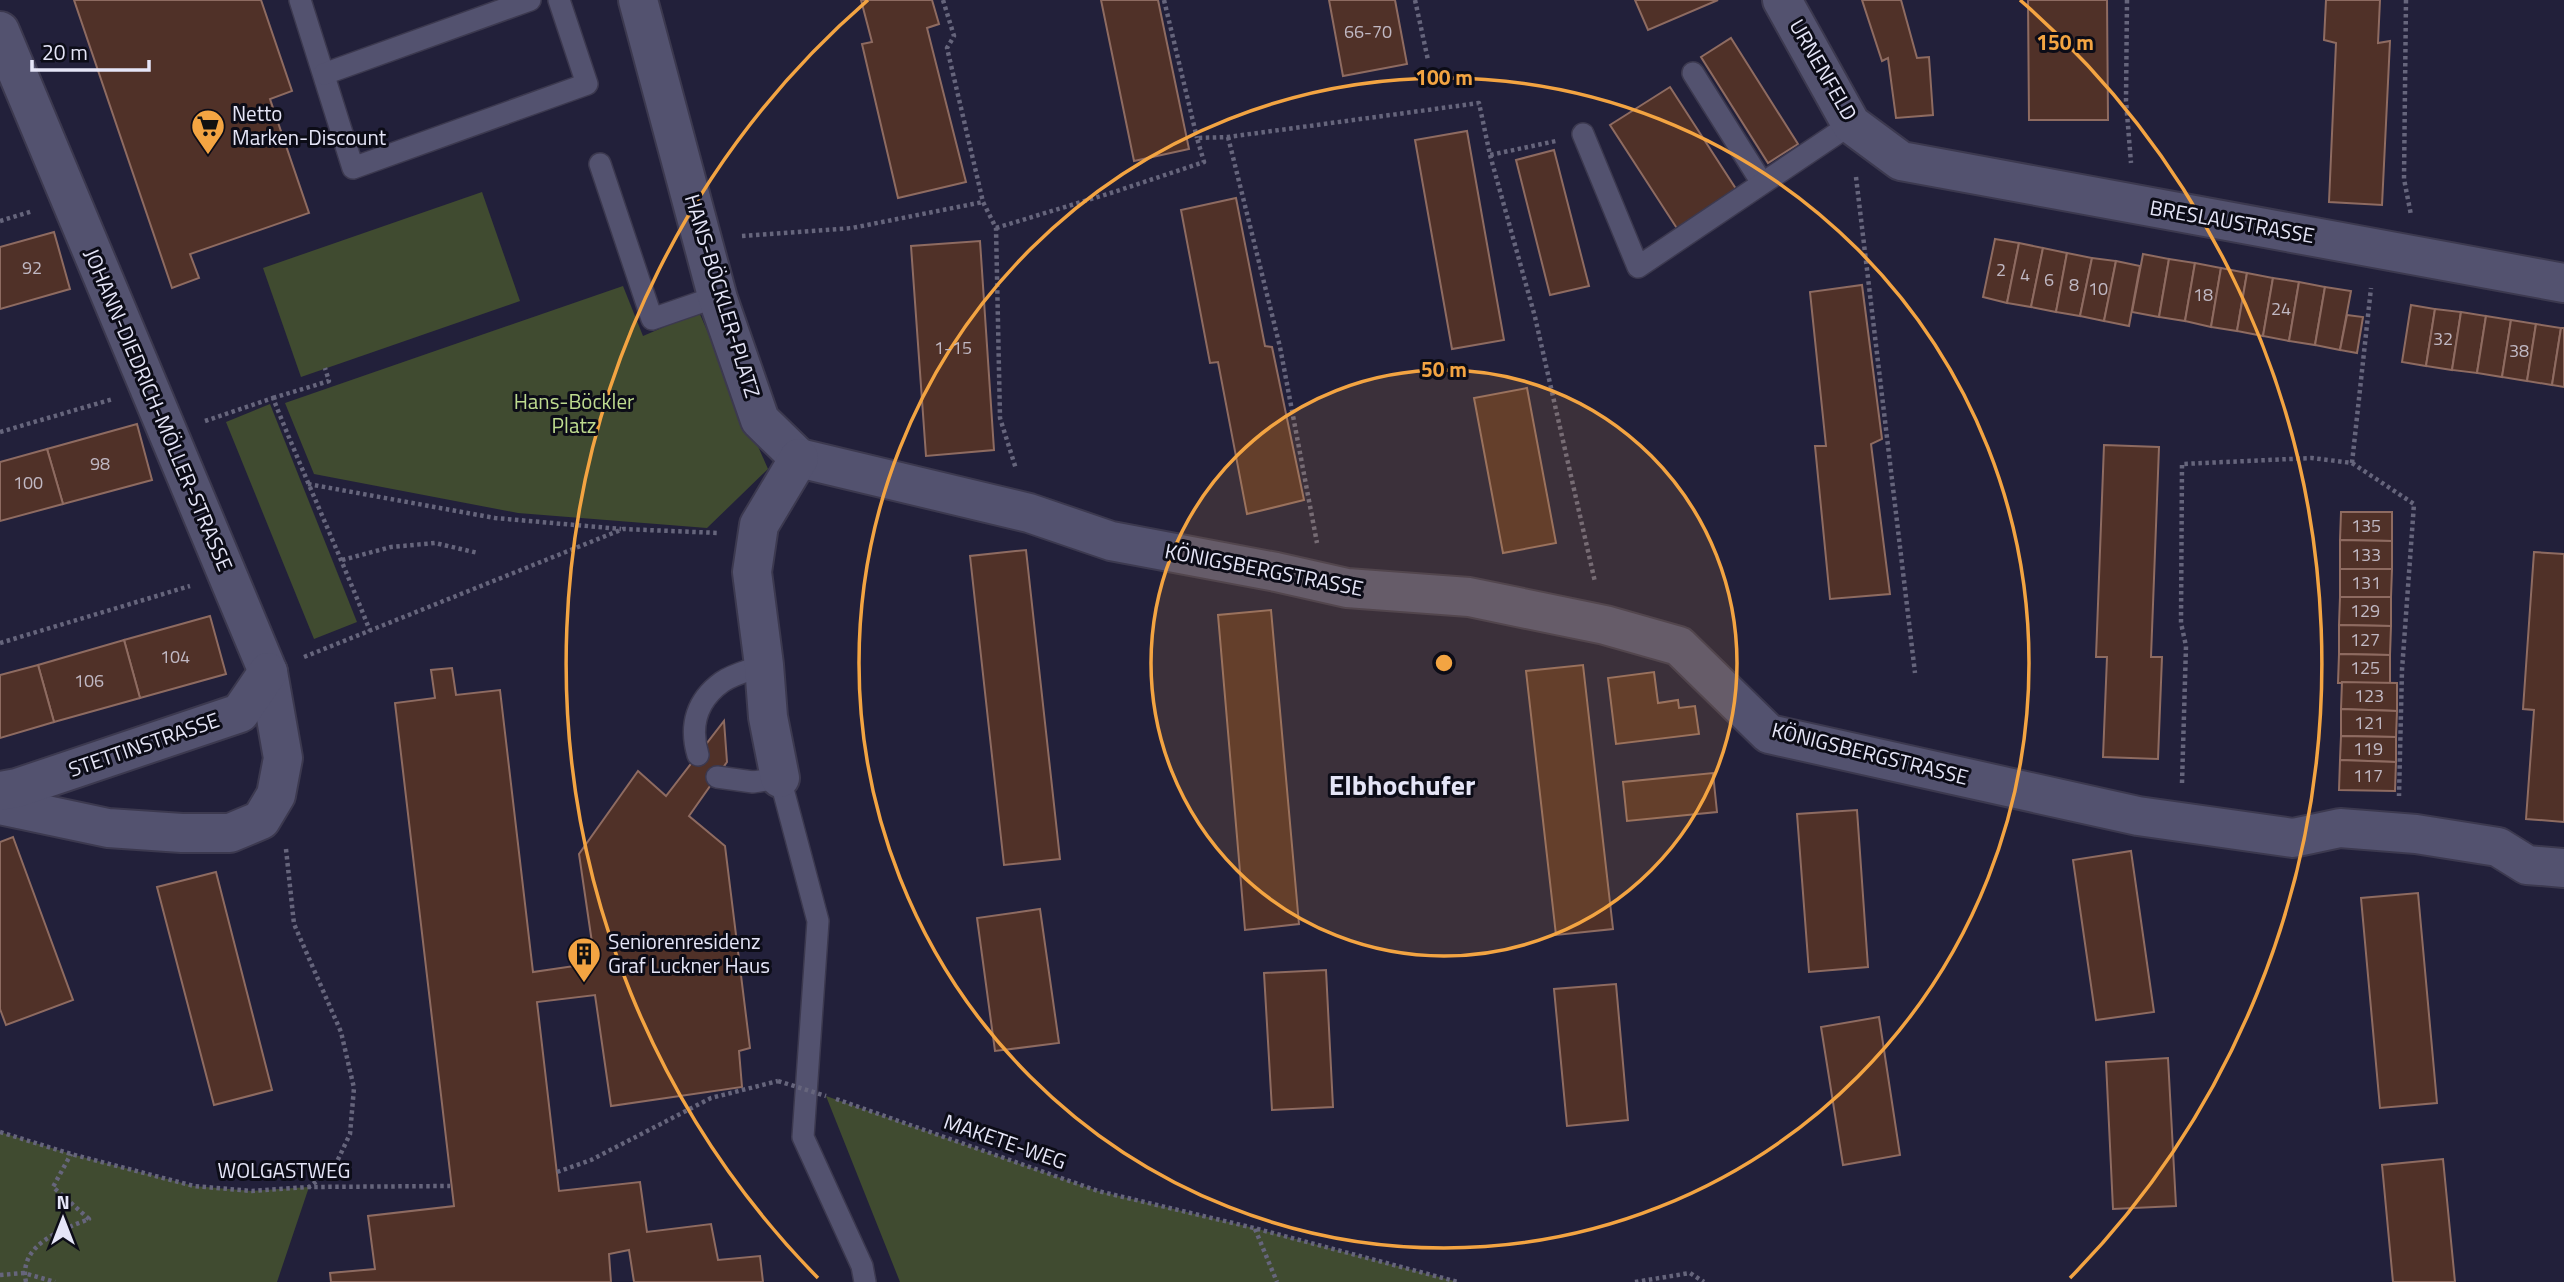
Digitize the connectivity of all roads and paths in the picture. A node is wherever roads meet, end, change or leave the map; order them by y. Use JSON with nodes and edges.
{"nodes":[{"id":1,"x":300,"y":0,"type":"edge"},
{"id":2,"x":530,"y":0,"type":"edge"},
{"id":3,"x":559,"y":0,"type":"edge"},
{"id":4,"x":638,"y":0,"type":"edge"},
{"id":5,"x":943,"y":0,"type":"edge"},
{"id":6,"x":1164,"y":0,"type":"edge"},
{"id":7,"x":1415,"y":0,"type":"edge"},
{"id":8,"x":1782,"y":0,"type":"edge"},
{"id":9,"x":2127,"y":0,"type":"edge"},
{"id":10,"x":2406,"y":0,"type":"edge"},
{"id":11,"x":0,"y":31,"type":"edge"},
{"id":12,"x":1428,"y":60,"type":"dead end"},
{"id":13,"x":1693,"y":73,"type":"dead end"},
{"id":14,"x":324,"y":74,"type":"junction"},
{"id":15,"x":1851,"y":124,"type":"junction"},
{"id":16,"x":1583,"y":134,"type":"joint"},
{"id":17,"x":1228,"y":137,"type":"junction"},
{"id":18,"x":1197,"y":138,"type":"junction"},
{"id":19,"x":1490,"y":155,"type":"junction"},
{"id":20,"x":1901,"y":161,"type":"joint"},
{"id":21,"x":600,"y":164,"type":"dead end"},
{"id":22,"x":1762,"y":183,"type":"junction"},
{"id":23,"x":984,"y":202,"type":"junction"},
{"id":24,"x":2133,"y":204,"type":"junction"},
{"id":25,"x":996,"y":228,"type":"junction"},
{"id":26,"x":702,"y":239,"type":"junction"},
{"id":27,"x":2375,"y":248,"type":"junction"},
{"id":28,"x":2419,"y":256,"type":"junction"},
{"id":29,"x":2564,"y":283,"type":"edge"},
{"id":30,"x":718,"y":299,"type":"junction"},
{"id":31,"x":325,"y":368,"type":"dead end"},
{"id":32,"x":151,"y":388,"type":"junction"},
{"id":33,"x":273,"y":398,"type":"junction"},
{"id":34,"x":0,"y":432,"type":"edge"},
{"id":35,"x":167,"y":433,"type":"junction"},
{"id":36,"x":799,"y":458,"type":"junction"},
{"id":37,"x":2352,"y":463,"type":"junction"},
{"id":38,"x":307,"y":484,"type":"junction"},
{"id":39,"x":1029,"y":513,"type":"junction"},
{"id":40,"x":623,"y":529,"type":"junction"},
{"id":41,"x":727,"y":534,"type":"dead end"},
{"id":42,"x":478,"y":553,"type":"dead end"},
{"id":43,"x":342,"y":560,"type":"junction"},
{"id":44,"x":226,"y":575,"type":"junction"},
{"id":45,"x":1324,"y":582,"type":"junction"},
{"id":46,"x":1605,"y":625,"type":"junction"},
{"id":47,"x":370,"y":631,"type":"junction"},
{"id":48,"x":0,"y":643,"type":"edge"},
{"id":49,"x":764,"y":665,"type":"junction"},
{"id":50,"x":268,"y":672,"type":"junction"},
{"id":51,"x":1915,"y":673,"type":"dead end"},
{"id":52,"x":698,"y":755,"type":"dead end"},
{"id":53,"x":717,"y":777,"type":"dead end"},
{"id":54,"x":780,"y":778,"type":"junction"},
{"id":55,"x":0,"y":791,"type":"edge"},
{"id":56,"x":276,"y":795,"type":"junction"},
{"id":57,"x":0,"y":805,"type":"edge"},
{"id":58,"x":2181,"y":823,"type":"junction"},
{"id":59,"x":2398,"y":834,"type":"junction"},
{"id":60,"x":2564,"y":868,"type":"edge"},
{"id":61,"x":0,"y":1132,"type":"edge"},
{"id":62,"x":71,"y":1154,"type":"junction"},
{"id":63,"x":557,"y":1172,"type":"dead end"},
{"id":64,"x":450,"y":1186,"type":"dead end"},
{"id":65,"x":309,"y":1187,"type":"junction"},
{"id":66,"x":1254,"y":1228,"type":"junction"},
{"id":67,"x":24,"y":1273,"type":"junction"},
{"id":68,"x":0,"y":1275,"type":"edge"},
{"id":69,"x":26,"y":1282,"type":"edge"},
{"id":70,"x":55,"y":1282,"type":"edge"},
{"id":71,"x":866,"y":1282,"type":"edge"},
{"id":72,"x":1277,"y":1282,"type":"edge"},
{"id":73,"x":1458,"y":1282,"type":"edge"},
{"id":74,"x":1635,"y":1282,"type":"edge"},
{"id":75,"x":1704,"y":1282,"type":"edge"}],
"edges":[{"from":1,"to":14,"type":"lane"},
{"from":2,"to":14,"type":"lane"},
{"from":3,"to":14,"type":"lane"},
{"from":4,"to":26,"type":"street","name":"HANS-BÖCKLER-PLATZ"},
{"from":5,"to":23,"type":"path"},
{"from":6,"to":18,"type":"path"},
{"from":7,"to":12,"type":"path"},
{"from":8,"to":15,"type":"street","name":"URNENFELD"},
{"from":9,"to":24,"type":"path"},
{"from":10,"to":28,"type":"path"},
{"from":11,"to":32,"type":"street","name":"JOHANN-DIEDRICH-MÖLLER-STRASSE"},
{"from":13,"to":22,"type":"lane"},
{"from":15,"to":20,"type":"street","name":"URNENFELD"},
{"from":15,"to":22,"type":"lane"},
{"from":15,"to":51,"type":"path"},
{"from":16,"to":19,"type":"path"},
{"from":16,"to":22,"type":"lane"},
{"from":17,"to":18,"type":"path"},
{"from":17,"to":19,"type":"path"},
{"from":17,"to":45,"type":"path"},
{"from":18,"to":25,"type":"path"},
{"from":19,"to":46,"type":"path"},
{"from":20,"to":24,"type":"street","name":"BRESLAUSTRASSE"},
{"from":21,"to":30,"type":"lane"},
{"from":23,"to":25,"type":"path"},
{"from":23,"to":26,"type":"path"},
{"from":24,"to":27,"type":"street","name":"BRESLAUSTRASSE"},
{"from":25,"to":39,"type":"path"},
{"from":26,"to":30,"type":"street","name":"HANS-BÖCKLER-PLATZ"},
{"from":27,"to":28,"type":"street","name":"BRESLAUSTRASSE"},
{"from":27,"to":37,"type":"path"},
{"from":28,"to":29,"type":"street","name":"BRESLAUSTRASSE"},
{"from":30,"to":36,"type":"street","name":"HANS-BÖCKLER-PLATZ"},
{"from":31,"to":33,"type":"path"},
{"from":32,"to":34,"type":"path"},
{"from":32,"to":35,"type":"street","name":"JOHANN-DIEDRICH-MÖLLER-STRASSE"},
{"from":33,"to":35,"type":"path"},
{"from":33,"to":38,"type":"path"},
{"from":35,"to":44,"type":"street","name":"JOHANN-DIEDRICH-MÖLLER-STRASSE"},
{"from":36,"to":39,"type":"street","name":"KÖNIGSBERGSTRASSE"},
{"from":36,"to":49,"type":"street"},
{"from":37,"to":58,"type":"path"},
{"from":37,"to":59,"type":"path"},
{"from":38,"to":40,"type":"path"},
{"from":38,"to":43,"type":"path"},
{"from":39,"to":45,"type":"street","name":"KÖNIGSBERGSTRASSE"},
{"from":40,"to":41,"type":"path"},
{"from":40,"to":47,"type":"path"},
{"from":42,"to":43,"type":"path"},
{"from":43,"to":47,"type":"path"},
{"from":44,"to":48,"type":"path"},
{"from":44,"to":50,"type":"street","name":"JOHANN-DIEDRICH-MÖLLER-STRASSE"},
{"from":45,"to":46,"type":"street","name":"KÖNIGSBERGSTRASSE"},
{"from":46,"to":58,"type":"street","name":"KÖNIGSBERGSTRASSE"},
{"from":47,"to":50,"type":"path"},
{"from":49,"to":52,"type":"lane"},
{"from":49,"to":54,"type":"street"},
{"from":50,"to":55,"type":"street","name":"STETTINSTRASSE"},
{"from":50,"to":56,"type":"street","name":"JOHANN-DIEDRICH-MÖLLER-STRASSE"},
{"from":53,"to":54,"type":"lane"},
{"from":54,"to":71,"type":"lane"},
{"from":56,"to":57,"type":"street"},
{"from":56,"to":65,"type":"path"},
{"from":58,"to":59,"type":"street","name":"KÖNIGSBERGSTRASSE"},
{"from":59,"to":60,"type":"street","name":"KÖNIGSBERGSTRASSE"},
{"from":61,"to":62,"type":"path","name":"WOLGASTWEG"},
{"from":62,"to":65,"type":"path","name":"WOLGASTWEG"},
{"from":62,"to":67,"type":"path"},
{"from":63,"to":66,"type":"path","name":"MAKETE-WEG","bridge":true},
{"from":64,"to":65,"type":"path","name":"WOLGASTWEG"},
{"from":66,"to":72,"type":"path"},
{"from":66,"to":73,"type":"path","name":"MAKETE-WEG"},
{"from":67,"to":68,"type":"path"},
{"from":67,"to":69,"type":"path"},
{"from":67,"to":70,"type":"path"},
{"from":74,"to":75,"type":"path"}]}
